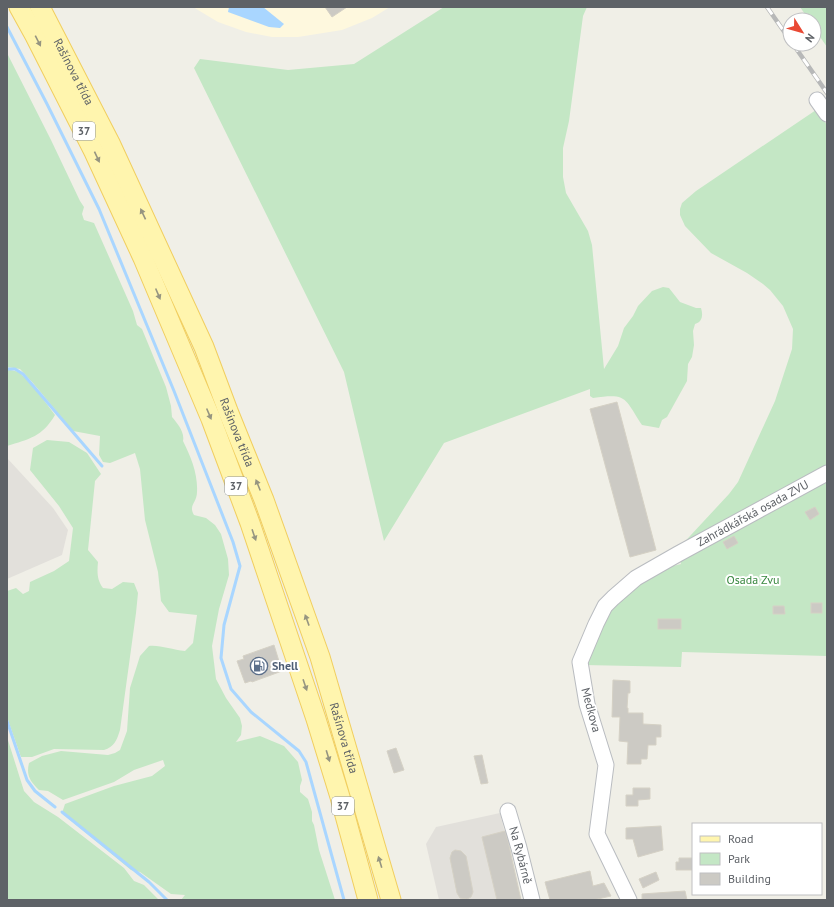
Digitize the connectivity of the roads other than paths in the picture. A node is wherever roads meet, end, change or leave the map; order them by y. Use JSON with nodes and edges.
{"nodes":[{"id":1,"x":19,"y":7,"type":"edge"},
{"id":2,"x":40,"y":7,"type":"edge"},
{"id":3,"x":818,"y":100,"type":"dead end"},
{"id":4,"x":827,"y":114,"type":"edge"},
{"id":5,"x":827,"y":474,"type":"edge"},
{"id":6,"x":678,"y":554,"type":"joint"},
{"id":7,"x":508,"y":811,"type":"dead end"},
{"id":8,"x":368,"y":900,"type":"edge"},
{"id":9,"x":391,"y":900,"type":"edge"},
{"id":10,"x":532,"y":900,"type":"edge"},
{"id":11,"x":629,"y":900,"type":"edge"}],
"edges":[{"from":1,"to":8,"type":"main road","name":"Rašínova třída","number":"37","one_way":true},
{"from":9,"to":2,"type":"main road","name":"Rašínova třída","number":"37","one_way":true},
{"from":3,"to":4,"type":"street"},
{"from":5,"to":6,"type":"street","name":"Zahrádkářská osada ZVU"},
{"from":6,"to":11,"type":"street","name":"Medkova"},
{"from":7,"to":10,"type":"street","name":"Na Rybárně"}]}
